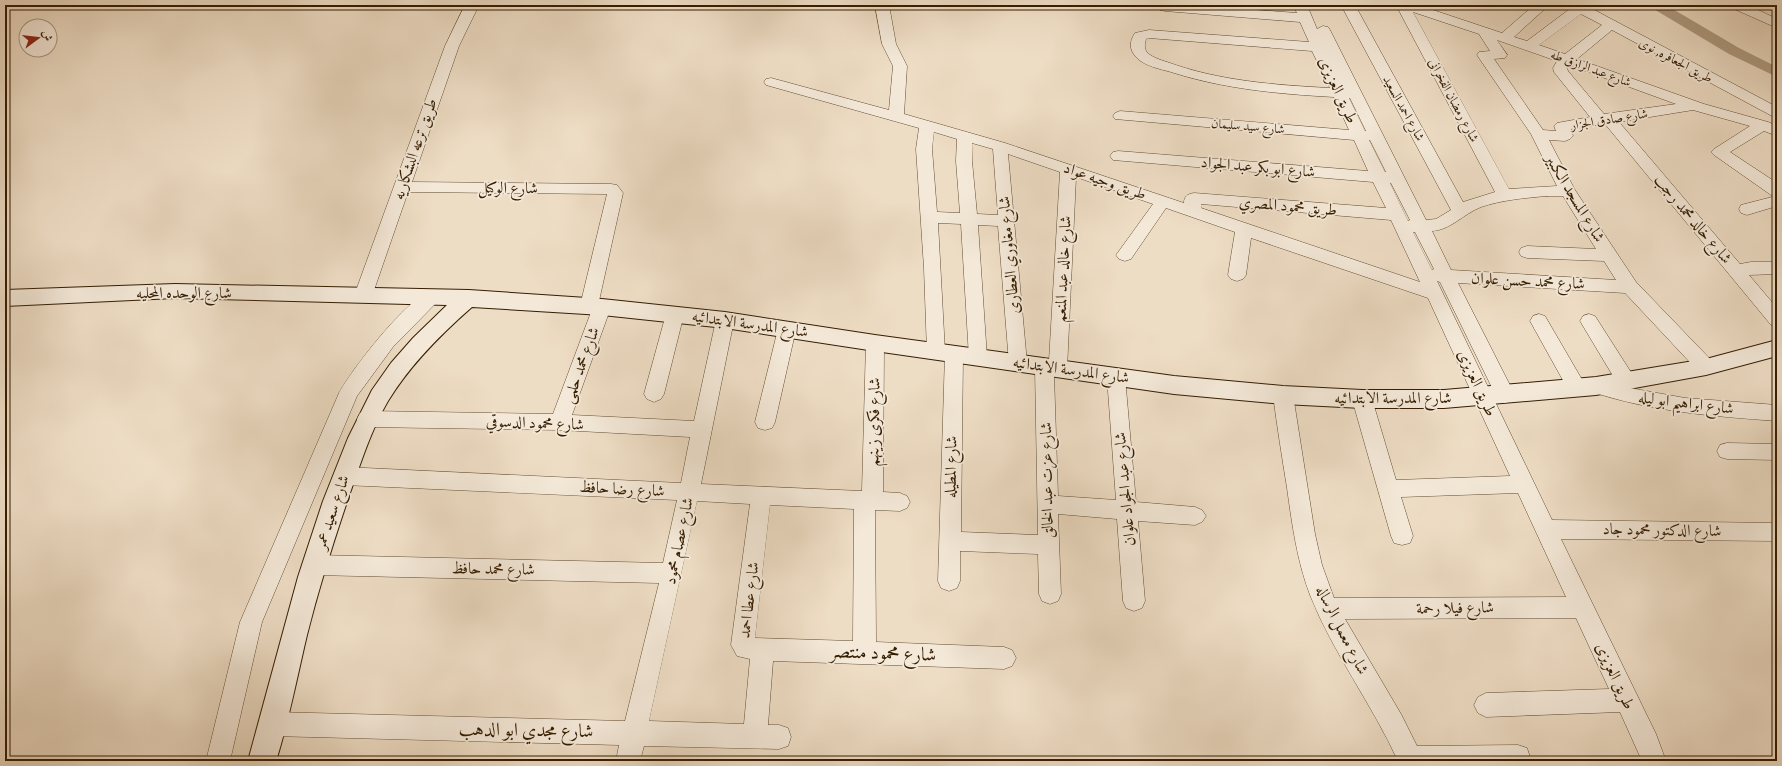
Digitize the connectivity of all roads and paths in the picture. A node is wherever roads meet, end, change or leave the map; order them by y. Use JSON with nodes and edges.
{"nodes":[{"id":1,"x":472,"y":5,"type":"edge"},
{"id":2,"x":882,"y":5,"type":"edge"},
{"id":3,"x":1348,"y":5,"type":"edge"},
{"id":4,"x":1404,"y":5,"type":"edge"},
{"id":5,"x":1445,"y":5,"type":"edge"},
{"id":6,"x":1542,"y":5,"type":"edge"},
{"id":7,"x":1737,"y":5,"type":"edge"},
{"id":8,"x":1578,"y":6,"type":"edge"},
{"id":9,"x":1165,"y":7,"type":"dead end"},
{"id":10,"x":1305,"y":9,"type":"edge"},
{"id":11,"x":1432,"y":14,"type":"junction"},
{"id":12,"x":1777,"y":24,"type":"edge"},
{"id":13,"x":1611,"y":25,"type":"junction"},
{"id":14,"x":1484,"y":31,"type":"junction"},
{"id":15,"x":1505,"y":38,"type":"junction"},
{"id":16,"x":1528,"y":46,"type":"junction"},
{"id":17,"x":1325,"y":48,"type":"junction"},
{"id":18,"x":1568,"y":60,"type":"junction"},
{"id":19,"x":771,"y":82,"type":"dead end"},
{"id":20,"x":1347,"y":93,"type":"junction"},
{"id":21,"x":1694,"y":106,"type":"junction"},
{"id":22,"x":1777,"y":113,"type":"edge"},
{"id":23,"x":1120,"y":116,"type":"dead end"},
{"id":24,"x":896,"y":118,"type":"junction"},
{"id":25,"x":1604,"y":118,"type":"junction"},
{"id":26,"x":928,"y":126,"type":"junction"},
{"id":27,"x":1770,"y":128,"type":"edge"},
{"id":28,"x":1538,"y":134,"type":"junction"},
{"id":29,"x":965,"y":136,"type":"junction"},
{"id":30,"x":1367,"y":136,"type":"junction"},
{"id":31,"x":1000,"y":146,"type":"junction"},
{"id":32,"x":1118,"y":156,"type":"dead end"},
{"id":33,"x":1068,"y":168,"type":"junction"},
{"id":34,"x":1388,"y":178,"type":"junction"},
{"id":35,"x":402,"y":187,"type":"junction"},
{"id":36,"x":614,"y":190,"type":"joint"},
{"id":37,"x":1568,"y":191,"type":"junction"},
{"id":38,"x":1777,"y":191,"type":"edge"},
{"id":39,"x":1504,"y":195,"type":"junction"},
{"id":40,"x":1163,"y":201,"type":"junction"},
{"id":41,"x":1777,"y":201,"type":"edge"},
{"id":42,"x":1746,"y":209,"type":"dead end"},
{"id":43,"x":1192,"y":211,"type":"junction"},
{"id":44,"x":1460,"y":211,"type":"junction"},
{"id":45,"x":929,"y":217,"type":"junction"},
{"id":46,"x":969,"y":219,"type":"junction"},
{"id":47,"x":1400,"y":220,"type":"junction"},
{"id":48,"x":1006,"y":221,"type":"junction"},
{"id":49,"x":1421,"y":227,"type":"junction"},
{"id":50,"x":1244,"y":229,"type":"junction"},
{"id":51,"x":1527,"y":252,"type":"dead end"},
{"id":52,"x":1125,"y":255,"type":"dead end"},
{"id":53,"x":1610,"y":255,"type":"junction"},
{"id":54,"x":1777,"y":268,"type":"edge"},
{"id":55,"x":1736,"y":271,"type":"junction"},
{"id":56,"x":1425,"y":274,"type":"junction"},
{"id":57,"x":1237,"y":275,"type":"dead end"},
{"id":58,"x":1446,"y":276,"type":"junction"},
{"id":59,"x":1630,"y":287,"type":"junction"},
{"id":60,"x":1435,"y":294,"type":"junction"},
{"id":61,"x":363,"y":296,"type":"junction"},
{"id":62,"x":431,"y":297,"type":"junction"},
{"id":63,"x":5,"y":298,"type":"edge"},
{"id":64,"x":469,"y":298,"type":"junction"},
{"id":65,"x":595,"y":307,"type":"junction"},
{"id":66,"x":675,"y":314,"type":"junction"},
{"id":67,"x":725,"y":320,"type":"junction"},
{"id":68,"x":1777,"y":320,"type":"edge"},
{"id":69,"x":1539,"y":321,"type":"dead end"},
{"id":70,"x":1589,"y":321,"type":"dead end"},
{"id":71,"x":788,"y":329,"type":"junction"},
{"id":72,"x":875,"y":343,"type":"junction"},
{"id":73,"x":1777,"y":348,"type":"edge"},
{"id":74,"x":945,"y":353,"type":"junction"},
{"id":75,"x":978,"y":357,"type":"junction"},
{"id":76,"x":1018,"y":363,"type":"junction"},
{"id":77,"x":1706,"y":367,"type":"junction"},
{"id":78,"x":1051,"y":368,"type":"junction"},
{"id":79,"x":1116,"y":377,"type":"junction"},
{"id":80,"x":1627,"y":382,"type":"junction"},
{"id":81,"x":1587,"y":387,"type":"junction"},
{"id":82,"x":654,"y":394,"type":"dead end"},
{"id":83,"x":1283,"y":395,"type":"junction"},
{"id":84,"x":1506,"y":395,"type":"junction"},
{"id":85,"x":1484,"y":396,"type":"junction"},
{"id":86,"x":1362,"y":399,"type":"junction"},
{"id":87,"x":1777,"y":413,"type":"edge"},
{"id":88,"x":367,"y":419,"type":"junction"},
{"id":89,"x":560,"y":422,"type":"junction"},
{"id":90,"x":765,"y":422,"type":"dead end"},
{"id":91,"x":702,"y":430,"type":"junction"},
{"id":92,"x":1727,"y":451,"type":"dead end"},
{"id":93,"x":1777,"y":452,"type":"edge"},
{"id":94,"x":344,"y":476,"type":"junction"},
{"id":95,"x":1524,"y":484,"type":"junction"},
{"id":96,"x":1389,"y":490,"type":"junction"},
{"id":97,"x":689,"y":492,"type":"junction"},
{"id":98,"x":761,"y":496,"type":"junction"},
{"id":99,"x":869,"y":500,"type":"junction"},
{"id":100,"x":900,"y":502,"type":"dead end"},
{"id":101,"x":1047,"y":504,"type":"junction"},
{"id":102,"x":1127,"y":510,"type":"junction"},
{"id":103,"x":1195,"y":516,"type":"dead end"},
{"id":104,"x":1547,"y":529,"type":"junction"},
{"id":105,"x":1777,"y":532,"type":"edge"},
{"id":106,"x":1402,"y":536,"type":"dead end"},
{"id":107,"x":950,"y":541,"type":"junction"},
{"id":108,"x":1048,"y":545,"type":"junction"},
{"id":109,"x":314,"y":565,"type":"junction"},
{"id":110,"x":672,"y":573,"type":"junction"},
{"id":111,"x":949,"y":581,"type":"dead end"},
{"id":112,"x":1050,"y":594,"type":"dead end"},
{"id":113,"x":1134,"y":601,"type":"dead end"},
{"id":114,"x":1583,"y":607,"type":"junction"},
{"id":115,"x":1328,"y":609,"type":"junction"},
{"id":116,"x":761,"y":650,"type":"junction"},
{"id":117,"x":864,"y":653,"type":"junction"},
{"id":118,"x":1004,"y":658,"type":"dead end"},
{"id":119,"x":1627,"y":700,"type":"junction"},
{"id":120,"x":1486,"y":705,"type":"dead end"},
{"id":121,"x":272,"y":724,"type":"junction"},
{"id":122,"x":634,"y":732,"type":"junction"},
{"id":123,"x":755,"y":736,"type":"junction"},
{"id":124,"x":779,"y":737,"type":"dead end"},
{"id":125,"x":1518,"y":757,"type":"dead end"},
{"id":126,"x":1411,"y":760,"type":"edge"},
{"id":127,"x":218,"y":761,"type":"edge"},
{"id":128,"x":262,"y":761,"type":"edge"},
{"id":129,"x":628,"y":761,"type":"edge"},
{"id":130,"x":1654,"y":761,"type":"edge"}],
"edges":[{"from":1,"to":35,"type":"street","name":"طريق ترعه البشكاريه"},
{"from":2,"to":24,"type":"street"},
{"from":3,"to":44,"type":"street","name":"شارع احمد السعيد"},
{"from":4,"to":11,"type":"street","name":"شارع عبد الرازق طه"},
{"from":4,"to":39,"type":"street","name":"شارع رمضان الفخرانى"},
{"from":5,"to":11,"type":"street"},
{"from":6,"to":15,"type":"street"},
{"from":7,"to":12,"type":"street"},
{"from":8,"to":13,"type":"street","name":"طريق الجعافره, نوى"},
{"from":8,"to":16,"type":"street"},
{"from":9,"to":10,"type":"street"},
{"from":10,"to":17,"type":"street","name":"طريق العزيزى"},
{"from":11,"to":14,"type":"street","name":"شارع عبد الرازق طه"},
{"from":13,"to":18,"type":"street"},
{"from":13,"to":22,"type":"street","name":"طريق الجعافره, نوى"},
{"from":14,"to":15,"type":"street","name":"شارع عبد الرازق طه"},
{"from":14,"to":28,"type":"street","name":"شارع المسجد الكبير"},
{"from":15,"to":16,"type":"street","name":"شارع عبد الرازق طه"},
{"from":16,"to":18,"type":"street","name":"شارع عبد الرازق طه"},
{"from":17,"to":20,"type":"street","name":"طريق العزيزى"},
{"from":17,"to":20,"type":"street"},
{"from":18,"to":21,"type":"street","name":"شارع عبد الرازق طه"},
{"from":18,"to":25,"type":"street","name":"شارع خالد محمد رجب"},
{"from":19,"to":24,"type":"street","name":"طريق وجيه عواد"},
{"from":20,"to":30,"type":"street","name":"طريق العزيزى"},
{"from":21,"to":25,"type":"street","name":"شارع صادق الجزار"},
{"from":21,"to":27,"type":"street","name":"شارع عبد الرازق طه"},
{"from":23,"to":30,"type":"street","name":"شارع سيد سليمان"},
{"from":24,"to":26,"type":"street","name":"طريق وجيه عواد"},
{"from":25,"to":28,"type":"street","name":"شارع صادق الجزار"},
{"from":25,"to":55,"type":"street","name":"شارع خالد محمد رجب"},
{"from":26,"to":29,"type":"street","name":"طريق وجيه عواد"},
{"from":26,"to":45,"type":"street","name":"شارع المطيله"},
{"from":27,"to":38,"type":"street"},
{"from":28,"to":37,"type":"street","name":"شارع المسجد الكبير"},
{"from":29,"to":31,"type":"street","name":"طريق وجيه عواد"},
{"from":29,"to":46,"type":"street"},
{"from":30,"to":34,"type":"street","name":"طريق العزيزى"},
{"from":31,"to":33,"type":"street","name":"طريق وجيه عواد"},
{"from":31,"to":48,"type":"street","name":"شارع مغاوري العطارى"},
{"from":32,"to":34,"type":"street","name":"شارع ابو بكر عبد الجواد"},
{"from":33,"to":40,"type":"street","name":"طريق وجيه عواد"},
{"from":33,"to":78,"type":"street","name":"شارع خالد عبد المنعم"},
{"from":34,"to":47,"type":"street","name":"طريق العزيزى"},
{"from":34,"to":49,"type":"street","name":"طريق العزيزى"},
{"from":35,"to":36,"type":"street","name":"شارع الوكيل"},
{"from":35,"to":61,"type":"street","name":"طريق ترعه البشكاريه"},
{"from":36,"to":65,"type":"street","name":"شارع محمد حلمى"},
{"from":37,"to":39,"type":"street"},
{"from":37,"to":53,"type":"street","name":"شارع المسجد الكبير"},
{"from":39,"to":44,"type":"street"},
{"from":40,"to":43,"type":"street","name":"طريق وجيه عواد"},
{"from":40,"to":52,"type":"street"},
{"from":41,"to":42,"type":"street"},
{"from":43,"to":47,"type":"street","name":"طريق محمود المصري"},
{"from":43,"to":50,"type":"street","name":"طريق وجيه عواد"},
{"from":44,"to":49,"type":"street"},
{"from":45,"to":46,"type":"street"},
{"from":45,"to":74,"type":"street","name":"شارع المطيله"},
{"from":46,"to":48,"type":"street"},
{"from":46,"to":75,"type":"street"},
{"from":47,"to":49,"type":"street"},
{"from":47,"to":56,"type":"street","name":"طريق العزيزى"},
{"from":48,"to":76,"type":"street","name":"شارع مغاوري العطارى"},
{"from":49,"to":58,"type":"street","name":"طريق العزيزى"},
{"from":50,"to":57,"type":"street"},
{"from":50,"to":60,"type":"street","name":"طريق وجيه عواد"},
{"from":51,"to":53,"type":"street"},
{"from":53,"to":59,"type":"street","name":"شارع المسجد الكبير"},
{"from":54,"to":55,"type":"street"},
{"from":55,"to":68,"type":"street","name":"شارع خالد محمد رجب"},
{"from":56,"to":58,"type":"street","name":"شارع محمد حسن علوان"},
{"from":56,"to":60,"type":"street","name":"طريق العزيزى"},
{"from":58,"to":59,"type":"street","name":"شارع محمد حسن علوان"},
{"from":58,"to":84,"type":"street","name":"طريق العزيزى"},
{"from":59,"to":77,"type":"street","name":"شارع المسجد الكبير"},
{"from":60,"to":85,"type":"street","name":"طريق العزيزى"},
{"from":61,"to":62,"type":"street","name":"شارع المدرسة الابتدائيه"},
{"from":61,"to":63,"type":"street","name":"شارع الوحده المحليه"},
{"from":62,"to":64,"type":"street","name":"شارع المدرسة الابتدائيه"},
{"from":62,"to":127,"type":"street"},
{"from":64,"to":65,"type":"street","name":"شارع المدرسة الابتدائيه"},
{"from":64,"to":88,"type":"street","name":"شارع سعيد عمر"},
{"from":65,"to":66,"type":"street","name":"شارع المدرسة الابتدائيه"},
{"from":65,"to":89,"type":"street","name":"شارع محمد حلمى"},
{"from":66,"to":67,"type":"street","name":"شارع المدرسة الابتدائيه"},
{"from":66,"to":82,"type":"street"},
{"from":67,"to":71,"type":"street","name":"شارع المدرسة الابتدائيه"},
{"from":67,"to":91,"type":"street","name":"شارع عصام محمود"},
{"from":69,"to":81,"type":"street"},
{"from":70,"to":80,"type":"street"},
{"from":71,"to":72,"type":"street","name":"شارع المدرسة الابتدائيه"},
{"from":71,"to":90,"type":"street"},
{"from":72,"to":74,"type":"street","name":"شارع المدرسة الابتدائيه"},
{"from":72,"to":99,"type":"street","name":"شارع فكرى زينهم"},
{"from":73,"to":77,"type":"street","name":"شارع المدرسة الابتدائيه"},
{"from":74,"to":75,"type":"street","name":"شارع المدرسة الابتدائيه"},
{"from":74,"to":107,"type":"street","name":"شارع المطيله"},
{"from":75,"to":76,"type":"street","name":"شارع المدرسة الابتدائيه"},
{"from":76,"to":78,"type":"street","name":"شارع المدرسة الابتدائيه"},
{"from":77,"to":80,"type":"street","name":"شارع المدرسة الابتدائيه"},
{"from":78,"to":79,"type":"street","name":"شارع المدرسة الابتدائيه"},
{"from":78,"to":101,"type":"street","name":"شارع عزت عبد الخالق"},
{"from":79,"to":83,"type":"street","name":"شارع المدرسة الابتدائيه"},
{"from":79,"to":102,"type":"street","name":"شارع عبد الجواد علوان"},
{"from":80,"to":81,"type":"street","name":"شارع المدرسة الابتدائيه"},
{"from":81,"to":84,"type":"street","name":"شارع المدرسة الابتدائيه"},
{"from":81,"to":87,"type":"street","name":"شارع ابراهيم ابو ليله"},
{"from":83,"to":86,"type":"street","name":"شارع المدرسة الابتدائيه"},
{"from":83,"to":115,"type":"street","name":"شارع معمل الرساله"},
{"from":84,"to":85,"type":"street","name":"شارع المدرسة الابتدائيه"},
{"from":85,"to":86,"type":"street","name":"شارع المدرسة الابتدائيه"},
{"from":85,"to":95,"type":"street","name":"طريق العزيزى"},
{"from":86,"to":96,"type":"street"},
{"from":88,"to":89,"type":"street","name":"شارع محمود الدسوقي"},
{"from":88,"to":94,"type":"street","name":"شارع سعيد عمر"},
{"from":89,"to":91,"type":"street","name":"شارع محمود الدسوقي"},
{"from":91,"to":97,"type":"street","name":"شارع عصام محمود"},
{"from":92,"to":93,"type":"street"},
{"from":94,"to":97,"type":"street","name":"شارع رضا حافظ"},
{"from":94,"to":109,"type":"street","name":"شارع سعيد عمر"},
{"from":95,"to":96,"type":"street"},
{"from":95,"to":104,"type":"street","name":"طريق العزيزى"},
{"from":96,"to":106,"type":"street"},
{"from":97,"to":98,"type":"street","name":"شارع رضا حافظ"},
{"from":97,"to":110,"type":"street","name":"شارع عصام محمود"},
{"from":98,"to":99,"type":"street","name":"شارع رضا حافظ"},
{"from":98,"to":116,"type":"street","name":"شارع عطا احمد"},
{"from":99,"to":100,"type":"street","name":"شارع رضا حافظ"},
{"from":99,"to":117,"type":"street","name":"شارع فكرى زينهم"},
{"from":101,"to":102,"type":"street"},
{"from":101,"to":108,"type":"street","name":"شارع عزت عبد الخالق"},
{"from":102,"to":103,"type":"street"},
{"from":102,"to":113,"type":"street","name":"شارع عبد الجواد علوان"},
{"from":104,"to":105,"type":"street","name":"شارع الدكتور محمود جاد"},
{"from":104,"to":114,"type":"street","name":"طريق العزيزى"},
{"from":107,"to":108,"type":"street"},
{"from":107,"to":111,"type":"street","name":"شارع المطيله"},
{"from":108,"to":112,"type":"street","name":"شارع عزت عبد الخالق"},
{"from":109,"to":110,"type":"street","name":"شارع محمد حافظ"},
{"from":109,"to":121,"type":"street","name":"شارع سعيد عمر"},
{"from":110,"to":122,"type":"street","name":"شارع عصام محمود"},
{"from":114,"to":115,"type":"street","name":"شارع فيلا رحمة"},
{"from":114,"to":119,"type":"street","name":"طريق العزيزى"},
{"from":115,"to":126,"type":"street","name":"شارع معمل الرساله"},
{"from":116,"to":117,"type":"street","name":"شارع محمود منتصر"},
{"from":116,"to":123,"type":"street","name":"شارع عطا احمد"},
{"from":117,"to":118,"type":"street","name":"شارع محمود منتصر"},
{"from":119,"to":120,"type":"street"},
{"from":119,"to":130,"type":"street","name":"طريق العزيزى"},
{"from":121,"to":122,"type":"street","name":"شارع مجدي ابو الدهب"},
{"from":121,"to":128,"type":"street","name":"شارع سعيد عمر"},
{"from":122,"to":123,"type":"street","name":"شارع مجدي ابو الدهب"},
{"from":122,"to":129,"type":"street","name":"شارع عصام محمود"},
{"from":123,"to":124,"type":"street","name":"شارع مجدي ابو الدهب"},
{"from":125,"to":126,"type":"street"}]}
